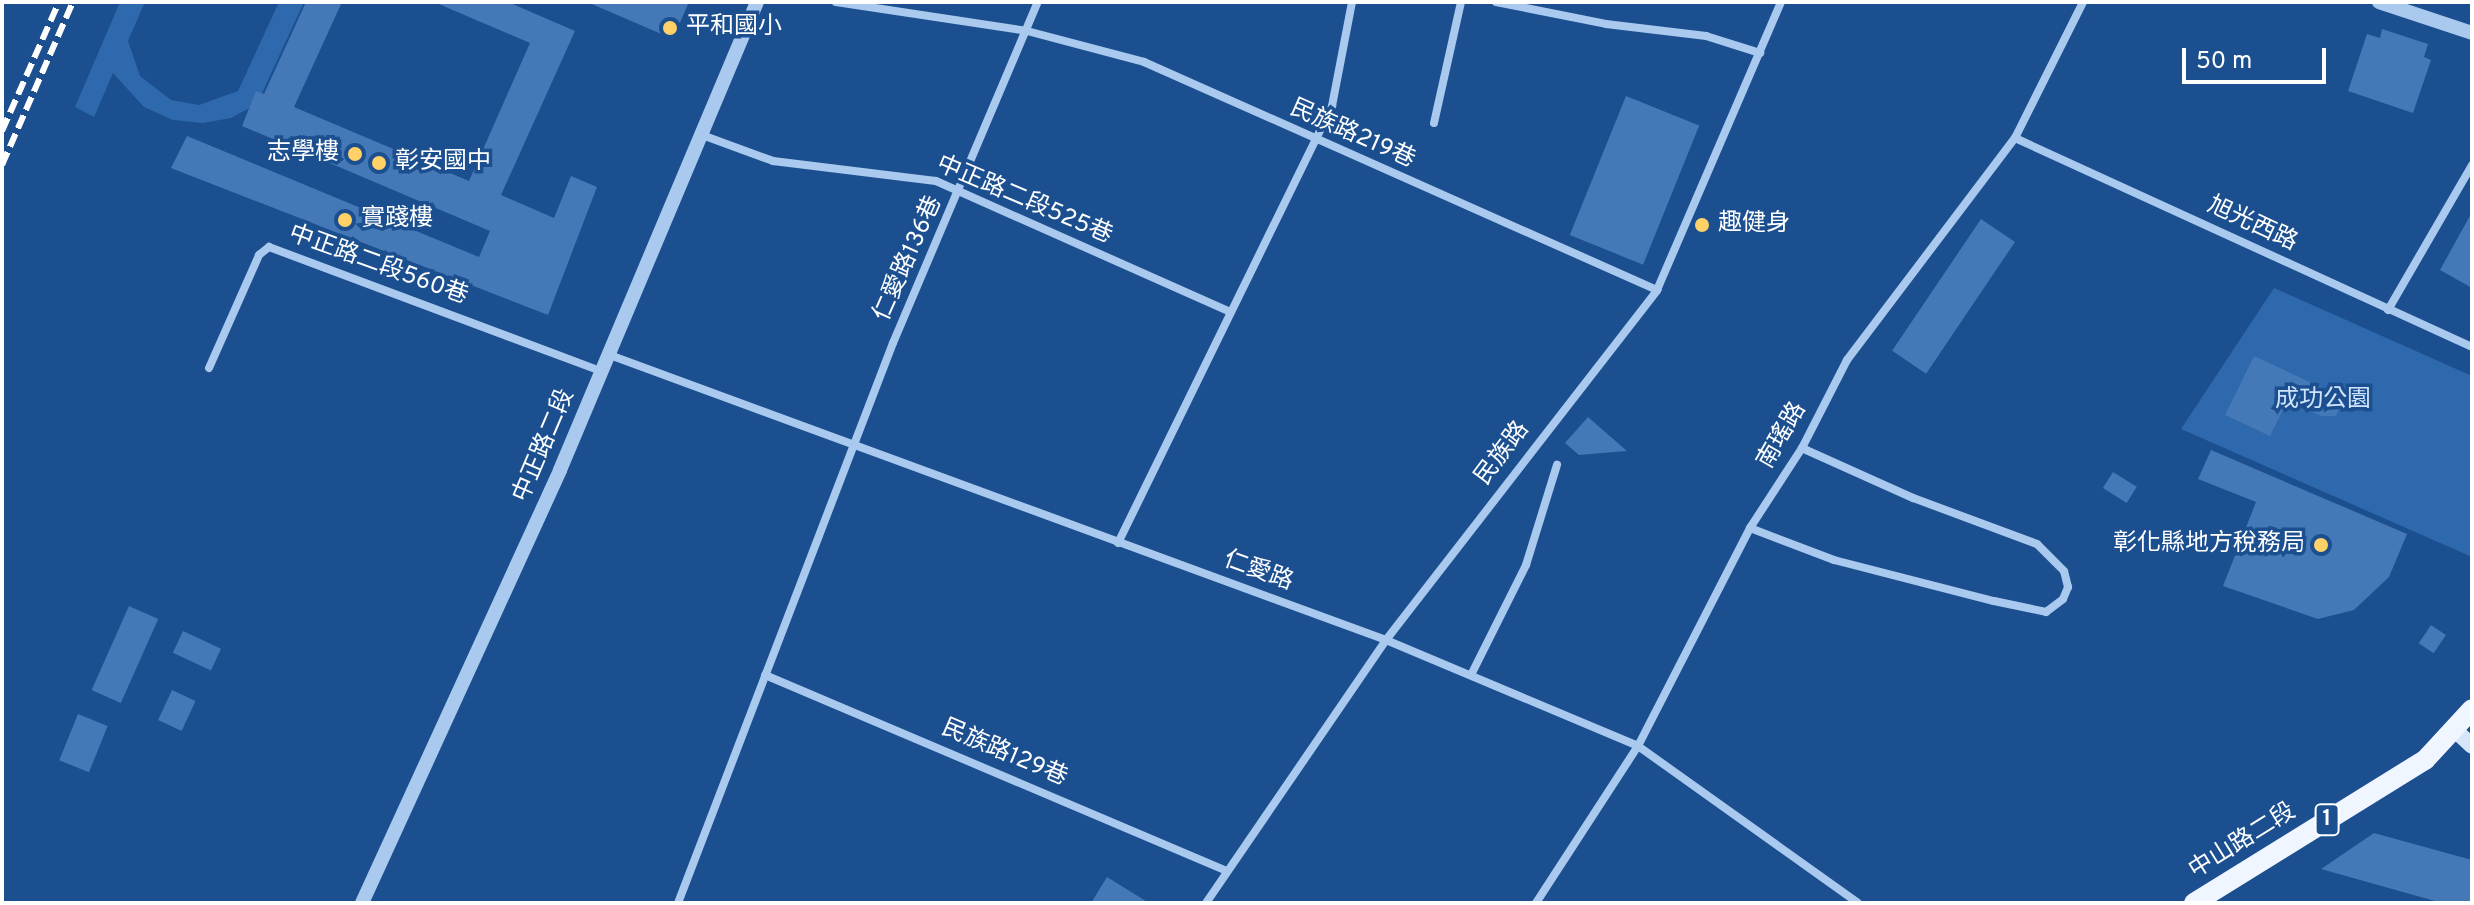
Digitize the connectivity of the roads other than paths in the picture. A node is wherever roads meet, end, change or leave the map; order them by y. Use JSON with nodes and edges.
{"nodes":[{"id":1,"x":757,"y":2,"type":"edge"},
{"id":2,"x":836,"y":2,"type":"edge"},
{"id":3,"x":1038,"y":2,"type":"edge"},
{"id":4,"x":1352,"y":2,"type":"edge"},
{"id":5,"x":1461,"y":2,"type":"edge"},
{"id":6,"x":1496,"y":2,"type":"edge"},
{"id":7,"x":1781,"y":2,"type":"edge"},
{"id":8,"x":2083,"y":2,"type":"edge"},
{"id":9,"x":2379,"y":2,"type":"edge"},
{"id":10,"x":1027,"y":31,"type":"junction"},
{"id":11,"x":2472,"y":33,"type":"edge"},
{"id":12,"x":1760,"y":53,"type":"junction"},
{"id":13,"x":1434,"y":123,"type":"dead end"},
{"id":14,"x":702,"y":135,"type":"junction"},
{"id":15,"x":2015,"y":138,"type":"junction"},
{"id":16,"x":1313,"y":140,"type":"junction"},
{"id":17,"x":2472,"y":165,"type":"edge"},
{"id":18,"x":961,"y":191,"type":"junction"},
{"id":19,"x":1657,"y":290,"type":"junction"},
{"id":20,"x":2388,"y":310,"type":"junction"},
{"id":21,"x":1230,"y":312,"type":"junction"},
{"id":22,"x":2472,"y":347,"type":"edge"},
{"id":23,"x":607,"y":354,"type":"junction"},
{"id":24,"x":209,"y":368,"type":"dead end"},
{"id":25,"x":600,"y":371,"type":"junction"},
{"id":26,"x":857,"y":445,"type":"junction"},
{"id":27,"x":1802,"y":448,"type":"junction"},
{"id":28,"x":1557,"y":465,"type":"dead end"},
{"id":29,"x":1750,"y":528,"type":"junction"},
{"id":30,"x":1118,"y":543,"type":"junction"},
{"id":31,"x":1386,"y":640,"type":"junction"},
{"id":32,"x":765,"y":675,"type":"junction"},
{"id":33,"x":1471,"y":675,"type":"junction"},
{"id":34,"x":2472,"y":709,"type":"edge"},
{"id":35,"x":2456,"y":731,"type":"junction"},
{"id":36,"x":1638,"y":746,"type":"junction"},
{"id":37,"x":2472,"y":746,"type":"edge"},
{"id":38,"x":1227,"y":871,"type":"junction"},
{"id":39,"x":362,"y":903,"type":"edge"},
{"id":40,"x":678,"y":903,"type":"edge"},
{"id":41,"x":1206,"y":903,"type":"edge"},
{"id":42,"x":1536,"y":903,"type":"edge"},
{"id":43,"x":1858,"y":903,"type":"edge"},
{"id":44,"x":2194,"y":903,"type":"edge"}],
"edges":[{"from":1,"to":14,"type":"street","name":"中正路二段"},
{"from":2,"to":10,"type":"street","name":"民族路219巷"},
{"from":3,"to":10,"type":"street","name":"仁愛路136巷"},
{"from":4,"to":16,"type":"street"},
{"from":5,"to":13,"type":"street"},
{"from":6,"to":12,"type":"street"},
{"from":7,"to":12,"type":"street","name":"民族路"},
{"from":8,"to":15,"type":"street","name":"南瑤路"},
{"from":9,"to":11,"type":"street"},
{"from":10,"to":16,"type":"street","name":"民族路219巷"},
{"from":10,"to":18,"type":"street","name":"仁愛路136巷"},
{"from":12,"to":19,"type":"street","name":"民族路"},
{"from":14,"to":18,"type":"street","name":"中正路二段525巷"},
{"from":14,"to":23,"type":"street","name":"中正路二段"},
{"from":15,"to":20,"type":"street","name":"旭光西路"},
{"from":15,"to":27,"type":"street","name":"南瑤路"},
{"from":16,"to":19,"type":"street","name":"民族路219巷"},
{"from":16,"to":21,"type":"street"},
{"from":17,"to":20,"type":"street"},
{"from":18,"to":21,"type":"street","name":"中正路二段525巷"},
{"from":18,"to":26,"type":"street","name":"仁愛路136巷"},
{"from":19,"to":31,"type":"street","name":"民族路"},
{"from":20,"to":22,"type":"street","name":"旭光西路"},
{"from":21,"to":30,"type":"street"},
{"from":23,"to":25,"type":"street","name":"中正路二段"},
{"from":23,"to":26,"type":"street","name":"仁愛路"},
{"from":24,"to":25,"type":"street","name":"中正路二段560巷"},
{"from":25,"to":39,"type":"street","name":"中正路二段"},
{"from":26,"to":30,"type":"street","name":"仁愛路"},
{"from":26,"to":32,"type":"street","name":"仁愛路136巷"},
{"from":27,"to":29,"type":"street","name":"南瑤路"},
{"from":27,"to":29,"type":"street"},
{"from":28,"to":33,"type":"street"},
{"from":29,"to":36,"type":"street","name":"南瑤路"},
{"from":30,"to":31,"type":"street","name":"仁愛路"},
{"from":31,"to":33,"type":"street","name":"仁愛路"},
{"from":31,"to":38,"type":"street","name":"民族路"},
{"from":32,"to":38,"type":"street","name":"民族路129巷"},
{"from":32,"to":40,"type":"street","name":"仁愛路136巷"},
{"from":33,"to":36,"type":"street","name":"仁愛路"},
{"from":34,"to":35,"type":"main road","name":"中山路二段","number":"1"},
{"from":35,"to":37,"type":"main road"},
{"from":35,"to":44,"type":"main road","name":"中山路二段","number":"1"},
{"from":36,"to":42,"type":"street","name":"南瑤路"},
{"from":36,"to":43,"type":"street","name":"仁愛路"},
{"from":38,"to":41,"type":"street","name":"民族路"}]}
